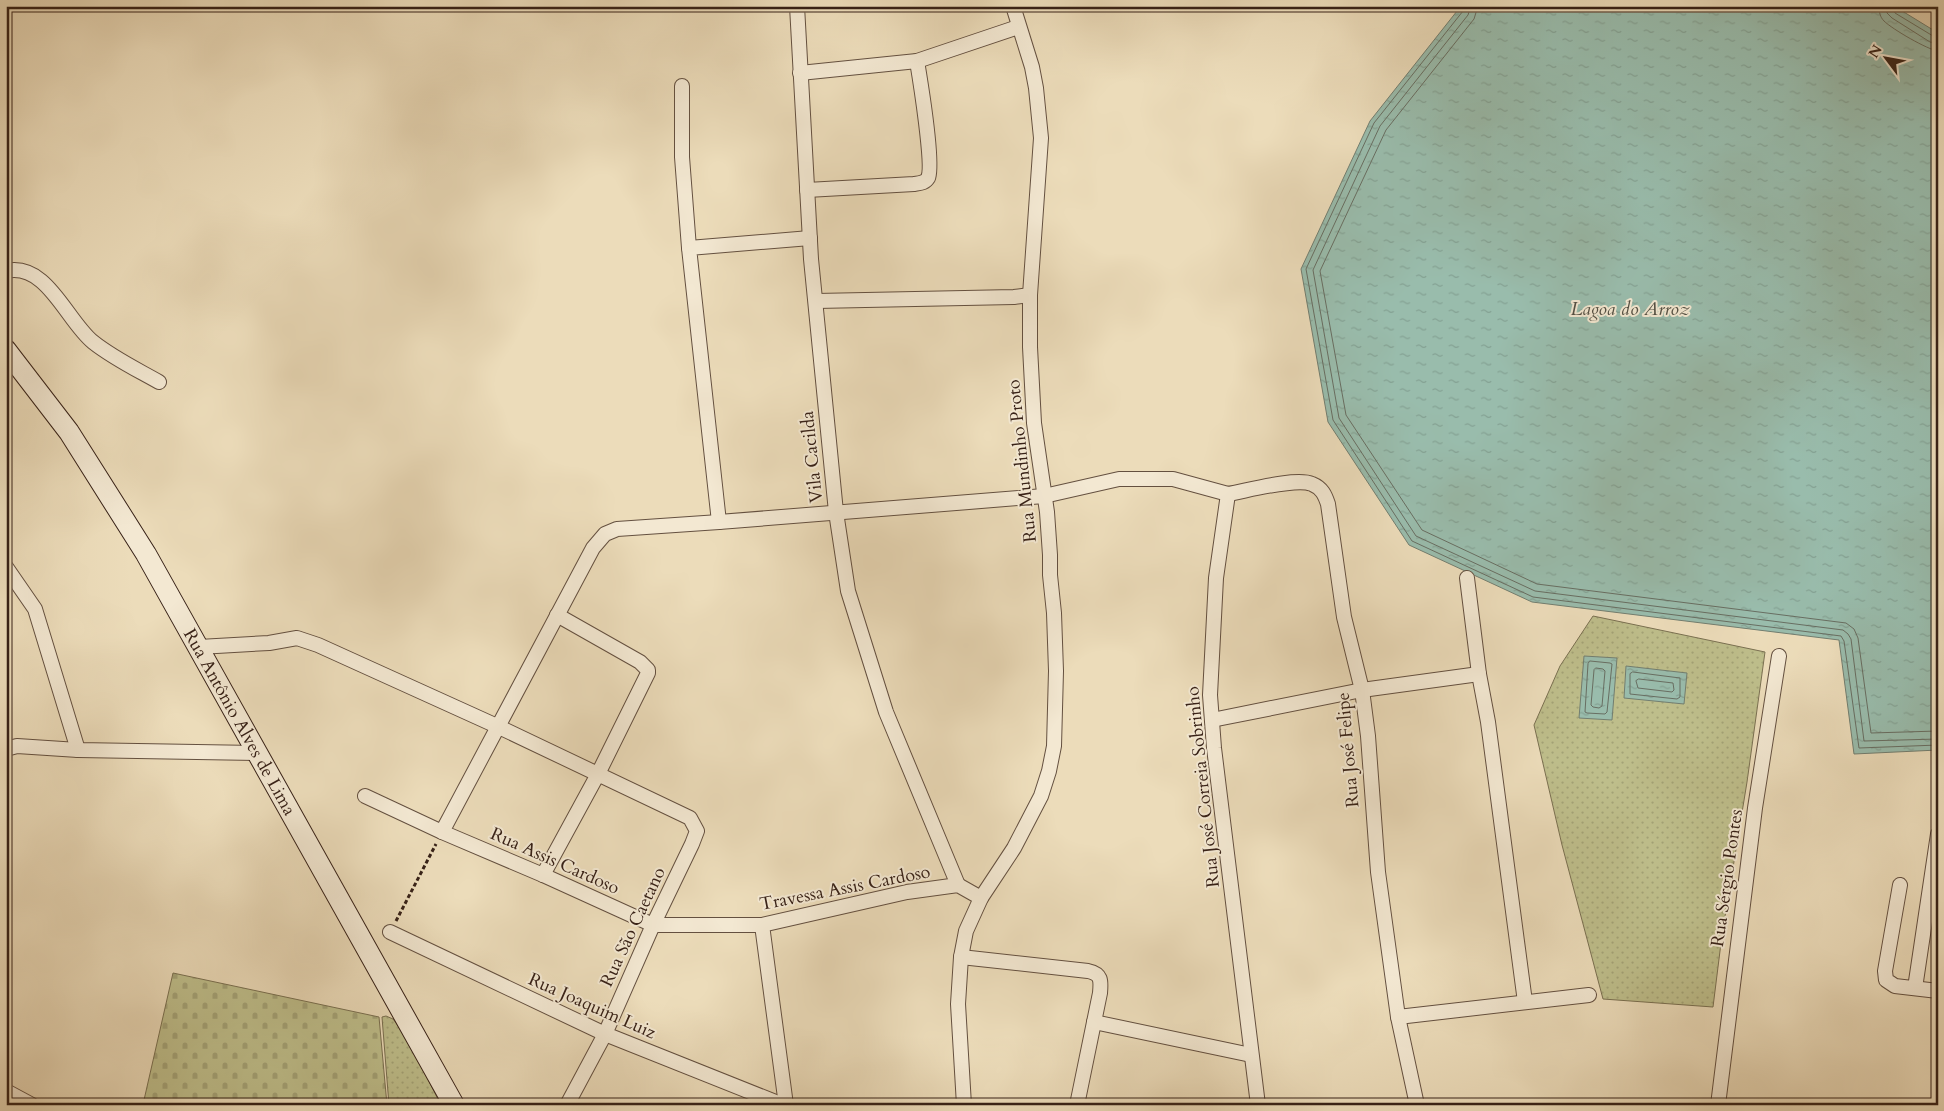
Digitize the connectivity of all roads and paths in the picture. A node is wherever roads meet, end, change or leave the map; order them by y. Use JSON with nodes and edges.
{"nodes":[{"id":1,"x":797,"y":6,"type":"edge"},
{"id":2,"x":1012,"y":6,"type":"edge"},
{"id":3,"x":1018,"y":27,"type":"junction"},
{"id":4,"x":917,"y":61,"type":"junction"},
{"id":5,"x":800,"y":73,"type":"junction"},
{"id":6,"x":682,"y":86,"type":"dead end"},
{"id":7,"x":808,"y":190,"type":"junction"},
{"id":8,"x":810,"y":238,"type":"junction"},
{"id":9,"x":689,"y":248,"type":"junction"},
{"id":10,"x":6,"y":271,"type":"edge"},
{"id":11,"x":1030,"y":295,"type":"junction"},
{"id":12,"x":816,"y":301,"type":"junction"},
{"id":13,"x":6,"y":350,"type":"edge"},
{"id":14,"x":159,"y":382,"type":"dead end"},
{"id":15,"x":1228,"y":494,"type":"junction"},
{"id":16,"x":1048,"y":495,"type":"junction"},
{"id":17,"x":836,"y":512,"type":"junction"},
{"id":18,"x":719,"y":522,"type":"junction"},
{"id":19,"x":6,"y":567,"type":"edge"},
{"id":20,"x":1467,"y":578,"type":"dead end"},
{"id":21,"x":557,"y":615,"type":"junction"},
{"id":22,"x":199,"y":647,"type":"junction"},
{"id":23,"x":1779,"y":656,"type":"dead end"},
{"id":24,"x":1479,"y":674,"type":"junction"},
{"id":25,"x":1362,"y":690,"type":"junction"},
{"id":26,"x":1212,"y":720,"type":"junction"},
{"id":27,"x":499,"y":727,"type":"junction"},
{"id":28,"x":6,"y":749,"type":"edge"},
{"id":29,"x":78,"y":750,"type":"junction"},
{"id":30,"x":258,"y":753,"type":"junction"},
{"id":31,"x":598,"y":774,"type":"junction"},
{"id":32,"x":365,"y":796,"type":"dead end"},
{"id":33,"x":442,"y":832,"type":"junction"},
{"id":34,"x":1938,"y":834,"type":"edge"},
{"id":35,"x":543,"y":875,"type":"junction"},
{"id":36,"x":958,"y":885,"type":"junction"},
{"id":37,"x":1900,"y":885,"type":"dead end"},
{"id":38,"x":981,"y":898,"type":"junction"},
{"id":39,"x":653,"y":925,"type":"junction"},
{"id":40,"x":762,"y":925,"type":"junction"},
{"id":41,"x":390,"y":932,"type":"joint"},
{"id":42,"x":960,"y":957,"type":"junction"},
{"id":43,"x":1915,"y":988,"type":"junction"},
{"id":44,"x":1938,"y":991,"type":"edge"},
{"id":45,"x":1589,"y":995,"type":"dead end"},
{"id":46,"x":1525,"y":1002,"type":"junction"},
{"id":47,"x":1398,"y":1017,"type":"junction"},
{"id":48,"x":1094,"y":1022,"type":"junction"},
{"id":49,"x":605,"y":1034,"type":"junction"},
{"id":50,"x":1251,"y":1055,"type":"junction"},
{"id":51,"x":6,"y":1091,"type":"edge"},
{"id":52,"x":32,"y":1105,"type":"edge"},
{"id":53,"x":454,"y":1105,"type":"edge"},
{"id":54,"x":567,"y":1105,"type":"edge"},
{"id":55,"x":784,"y":1105,"type":"edge"},
{"id":56,"x":964,"y":1105,"type":"edge"},
{"id":57,"x":1077,"y":1105,"type":"edge"},
{"id":58,"x":1258,"y":1105,"type":"edge"},
{"id":59,"x":1416,"y":1105,"type":"edge"},
{"id":60,"x":1718,"y":1105,"type":"edge"}],
"edges":[{"from":1,"to":5,"type":"street","name":"Vila Cacilda"},
{"from":2,"to":3,"type":"street","name":"Rua Mundinho Proto"},
{"from":3,"to":4,"type":"street"},
{"from":3,"to":11,"type":"street","name":"Rua Mundinho Proto"},
{"from":4,"to":5,"type":"street"},
{"from":4,"to":7,"type":"street"},
{"from":5,"to":7,"type":"street","name":"Vila Cacilda"},
{"from":6,"to":9,"type":"street"},
{"from":7,"to":8,"type":"street","name":"Vila Cacilda"},
{"from":8,"to":9,"type":"street"},
{"from":8,"to":12,"type":"street","name":"Vila Cacilda"},
{"from":9,"to":18,"type":"street"},
{"from":10,"to":14,"type":"street"},
{"from":11,"to":12,"type":"street"},
{"from":11,"to":16,"type":"street","name":"Rua Mundinho Proto"},
{"from":12,"to":17,"type":"street","name":"Vila Cacilda"},
{"from":13,"to":22,"type":"main road","name":"Rua Antônio Alves de Lima"},
{"from":15,"to":16,"type":"street"},
{"from":15,"to":25,"type":"street","name":"Rua José Felipe"},
{"from":15,"to":26,"type":"street","name":"Rua José Correia Sobrinho"},
{"from":16,"to":17,"type":"street"},
{"from":16,"to":38,"type":"street","name":"Rua Mundinho Proto"},
{"from":17,"to":18,"type":"street"},
{"from":17,"to":36,"type":"street","name":"Vila Cacilda"},
{"from":18,"to":21,"type":"street"},
{"from":19,"to":29,"type":"street"},
{"from":20,"to":24,"type":"street"},
{"from":21,"to":27,"type":"street"},
{"from":21,"to":31,"type":"street"},
{"from":22,"to":27,"type":"street"},
{"from":22,"to":30,"type":"main road","name":"Rua Antônio Alves de Lima"},
{"from":23,"to":60,"type":"street","name":"Rua Sérgio Pontes"},
{"from":24,"to":25,"type":"street"},
{"from":24,"to":46,"type":"street"},
{"from":25,"to":26,"type":"street"},
{"from":25,"to":47,"type":"street","name":"Rua José Felipe"},
{"from":26,"to":50,"type":"street","name":"Rua José Correia Sobrinho"},
{"from":27,"to":31,"type":"street"},
{"from":27,"to":33,"type":"street"},
{"from":28,"to":29,"type":"street"},
{"from":29,"to":30,"type":"street"},
{"from":30,"to":53,"type":"main road","name":"Rua Antônio Alves de Lima"},
{"from":31,"to":35,"type":"street"},
{"from":31,"to":39,"type":"street","name":"Rua São Caetano"},
{"from":32,"to":33,"type":"street","name":"Rua Assis Cardoso"},
{"from":33,"to":35,"type":"street","name":"Rua Assis Cardoso"},
{"from":33,"to":41,"type":"path"},
{"from":34,"to":43,"type":"street"},
{"from":35,"to":39,"type":"street","name":"Rua Assis Cardoso"},
{"from":36,"to":38,"type":"street","name":"Travessa Assis Cardoso"},
{"from":36,"to":40,"type":"street","name":"Travessa Assis Cardoso"},
{"from":37,"to":43,"type":"street"},
{"from":38,"to":42,"type":"street","name":"Rua Mundinho Proto"},
{"from":39,"to":40,"type":"street","name":"Travessa Assis Cardoso"},
{"from":39,"to":49,"type":"street","name":"Rua São Caetano"},
{"from":40,"to":55,"type":"street"},
{"from":41,"to":49,"type":"street","name":"Rua Joaquim Luiz"},
{"from":42,"to":48,"type":"street"},
{"from":42,"to":56,"type":"street","name":"Rua Mundinho Proto"},
{"from":43,"to":44,"type":"street"},
{"from":45,"to":46,"type":"street"},
{"from":46,"to":47,"type":"street"},
{"from":47,"to":59,"type":"street","name":"Rua José Felipe"},
{"from":48,"to":50,"type":"street"},
{"from":48,"to":57,"type":"street"},
{"from":49,"to":54,"type":"street","name":"Rua São Caetano"},
{"from":49,"to":55,"type":"street","name":"Rua Joaquim Luiz"},
{"from":50,"to":58,"type":"street","name":"Rua José Correia Sobrinho"},
{"from":51,"to":52,"type":"street"}]}
